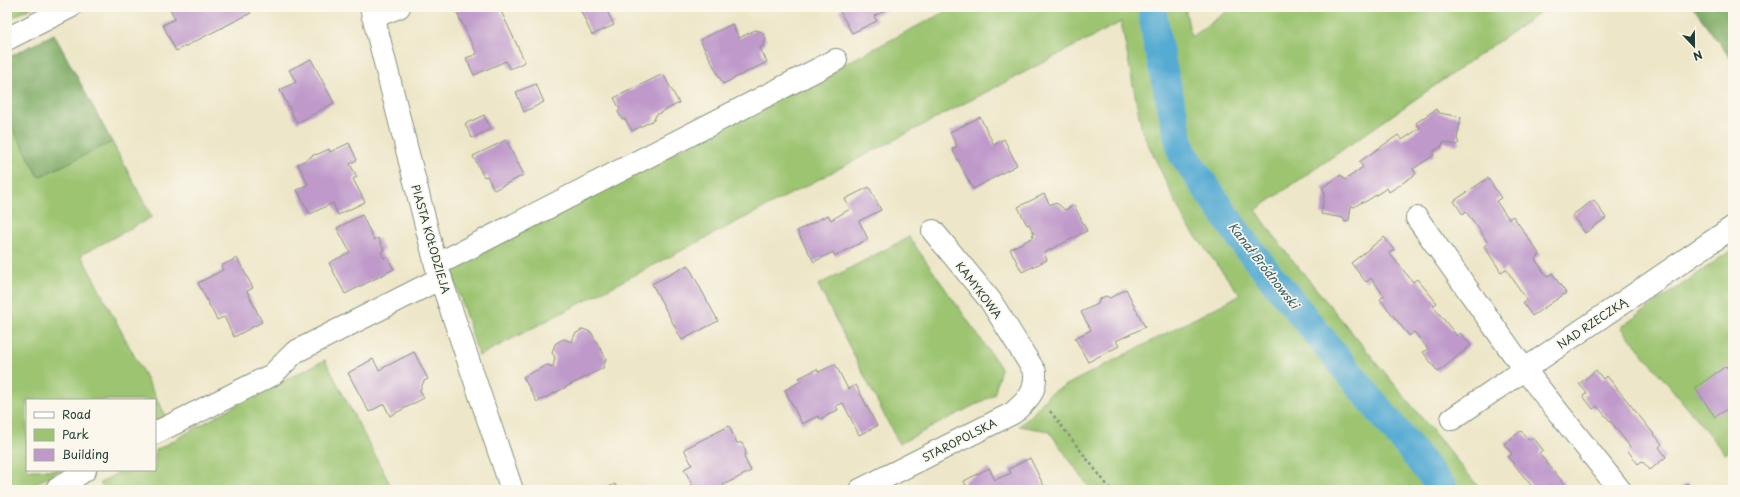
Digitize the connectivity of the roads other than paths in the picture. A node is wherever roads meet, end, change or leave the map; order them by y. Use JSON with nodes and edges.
{"nodes":[{"id":1,"x":70,"y":7,"type":"edge"},
{"id":2,"x":399,"y":7,"type":"edge"},
{"id":3,"x":372,"y":12,"type":"edge"},
{"id":4,"x":7,"y":40,"type":"edge"},
{"id":5,"x":836,"y":60,"type":"dead end"},
{"id":6,"x":1417,"y":218,"type":"dead end"},
{"id":7,"x":1733,"y":227,"type":"edge"},
{"id":8,"x":933,"y":231,"type":"dead end"},
{"id":9,"x":439,"y":272,"type":"junction"},
{"id":10,"x":1524,"y":369,"type":"junction"},
{"id":11,"x":1035,"y":372,"type":"joint"},
{"id":12,"x":1452,"y":419,"type":"dead end"},
{"id":13,"x":156,"y":433,"type":"edge"},
{"id":14,"x":84,"y":471,"type":"edge"},
{"id":15,"x":56,"y":490,"type":"edge"},
{"id":16,"x":512,"y":490,"type":"edge"},
{"id":17,"x":860,"y":490,"type":"edge"},
{"id":18,"x":1620,"y":490,"type":"edge"}],
"edges":[{"from":1,"to":4,"type":"street"},
{"from":2,"to":3,"type":"street"},
{"from":3,"to":9,"type":"street","name":"PIASTA KOŁODZIEJA"},
{"from":5,"to":9,"type":"street"},
{"from":6,"to":10,"type":"street"},
{"from":7,"to":10,"type":"street","name":"NAD RZECZKĄ"},
{"from":8,"to":11,"type":"street","name":"KAMYKOWA"},
{"from":9,"to":13,"type":"street"},
{"from":9,"to":16,"type":"street","name":"PIASTA KOŁODZIEJA"},
{"from":10,"to":12,"type":"street","name":"NAD RZECZKĄ"},
{"from":10,"to":18,"type":"street"},
{"from":11,"to":17,"type":"street","name":"STAROPOLSKA"},
{"from":14,"to":15,"type":"street"}]}
